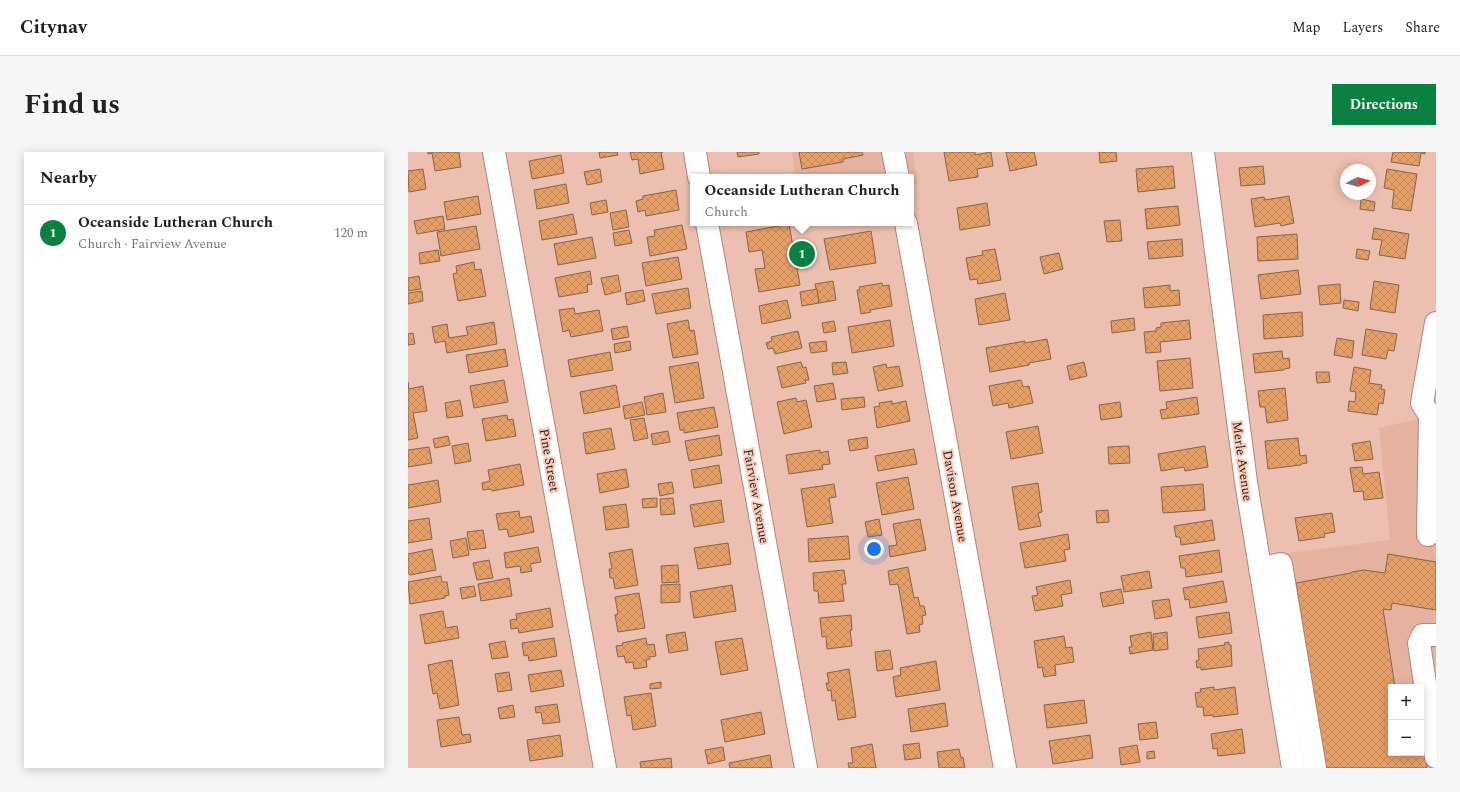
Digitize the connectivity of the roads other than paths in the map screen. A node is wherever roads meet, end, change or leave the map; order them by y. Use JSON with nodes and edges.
{"nodes":[{"id":1,"x":494,"y":152,"type":"edge"},
{"id":2,"x":694,"y":152,"type":"edge"},
{"id":3,"x":893,"y":152,"type":"edge"},
{"id":4,"x":1203,"y":152,"type":"edge"},
{"id":5,"x":698,"y":174,"type":"edge"},
{"id":6,"x":897,"y":174,"type":"edge"},
{"id":7,"x":708,"y":226,"type":"edge"},
{"id":8,"x":907,"y":226,"type":"edge"},
{"id":9,"x":1436,"y":323,"type":"edge"},
{"id":10,"x":1433,"y":417,"type":"edge"},
{"id":11,"x":1428,"y":535,"type":"dead end"},
{"id":12,"x":1260,"y":569,"type":"junction"},
{"id":13,"x":1436,"y":635,"type":"edge"},
{"id":14,"x":1436,"y":757,"type":"edge"},
{"id":15,"x":606,"y":768,"type":"edge"},
{"id":16,"x":806,"y":768,"type":"edge"},
{"id":17,"x":1005,"y":768,"type":"edge"},
{"id":18,"x":1293,"y":768,"type":"edge"},
{"id":19,"x":1315,"y":768,"type":"edge"}],
"edges":[{"from":1,"to":15,"type":"street","name":"Pine Street"},
{"from":2,"to":5,"type":"street"},
{"from":3,"to":6,"type":"street"},
{"from":4,"to":12,"type":"street","name":"Merle Avenue"},
{"from":7,"to":16,"type":"street","name":"Fairview Avenue"},
{"from":8,"to":17,"type":"street","name":"Davison Avenue"},
{"from":9,"to":10,"type":"street"},
{"from":10,"to":11,"type":"street"},
{"from":12,"to":18,"type":"street","name":"Merle Avenue"},
{"from":12,"to":19,"type":"street"},
{"from":13,"to":14,"type":"street"}]}
